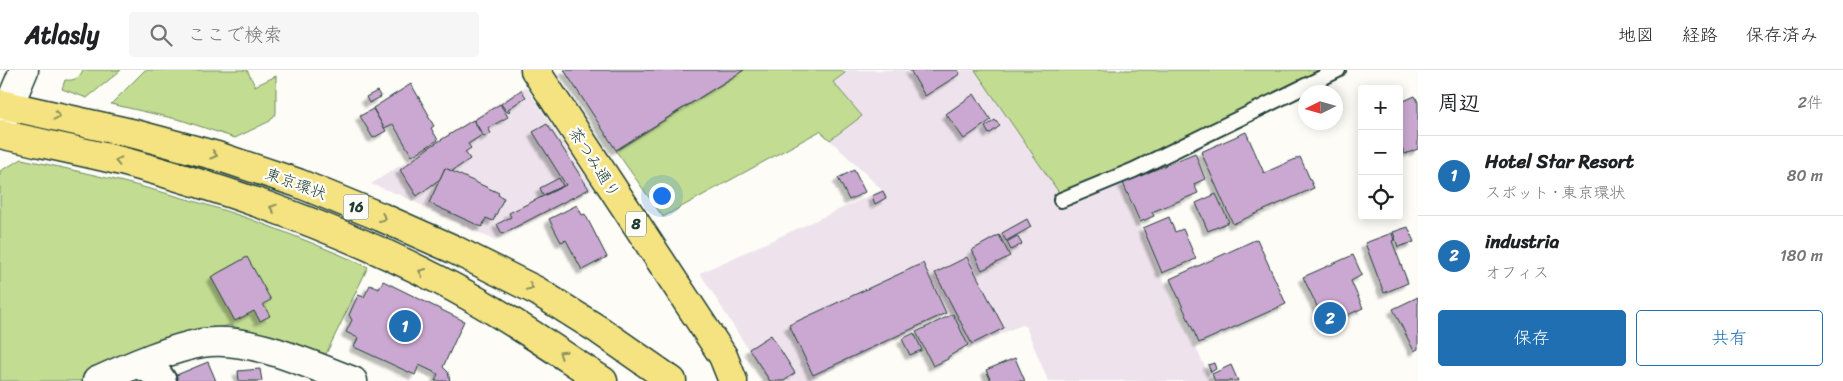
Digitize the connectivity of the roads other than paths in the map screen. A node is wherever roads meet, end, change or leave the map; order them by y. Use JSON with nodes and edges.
{"nodes":[{"id":1,"x":24,"y":70,"type":"edge"},
{"id":2,"x":535,"y":70,"type":"edge"},
{"id":3,"x":1338,"y":70,"type":"edge"},
{"id":4,"x":3,"y":112,"type":"edge"},
{"id":5,"x":0,"y":134,"type":"edge"},
{"id":6,"x":1061,"y":200,"type":"dead end"},
{"id":7,"x":137,"y":364,"type":"junction"},
{"id":8,"x":599,"y":380,"type":"edge"},
{"id":9,"x":97,"y":381,"type":"edge"},
{"id":10,"x":163,"y":381,"type":"edge"},
{"id":11,"x":353,"y":381,"type":"edge"},
{"id":12,"x":672,"y":381,"type":"edge"},
{"id":13,"x":733,"y":381,"type":"edge"}],
"edges":[{"from":1,"to":4,"type":"street"},
{"from":2,"to":13,"type":"main road","name":"茶つみ通り","number":"8"},
{"from":3,"to":6,"type":"lane"},
{"from":4,"to":12,"type":"main road","name":"東京環状","number":"16","one_way":true},
{"from":8,"to":5,"type":"main road","name":"東京環状","number":"16","one_way":true},
{"from":7,"to":9,"type":"street"},
{"from":7,"to":10,"type":"street"},
{"from":7,"to":11,"type":"street"}]}
